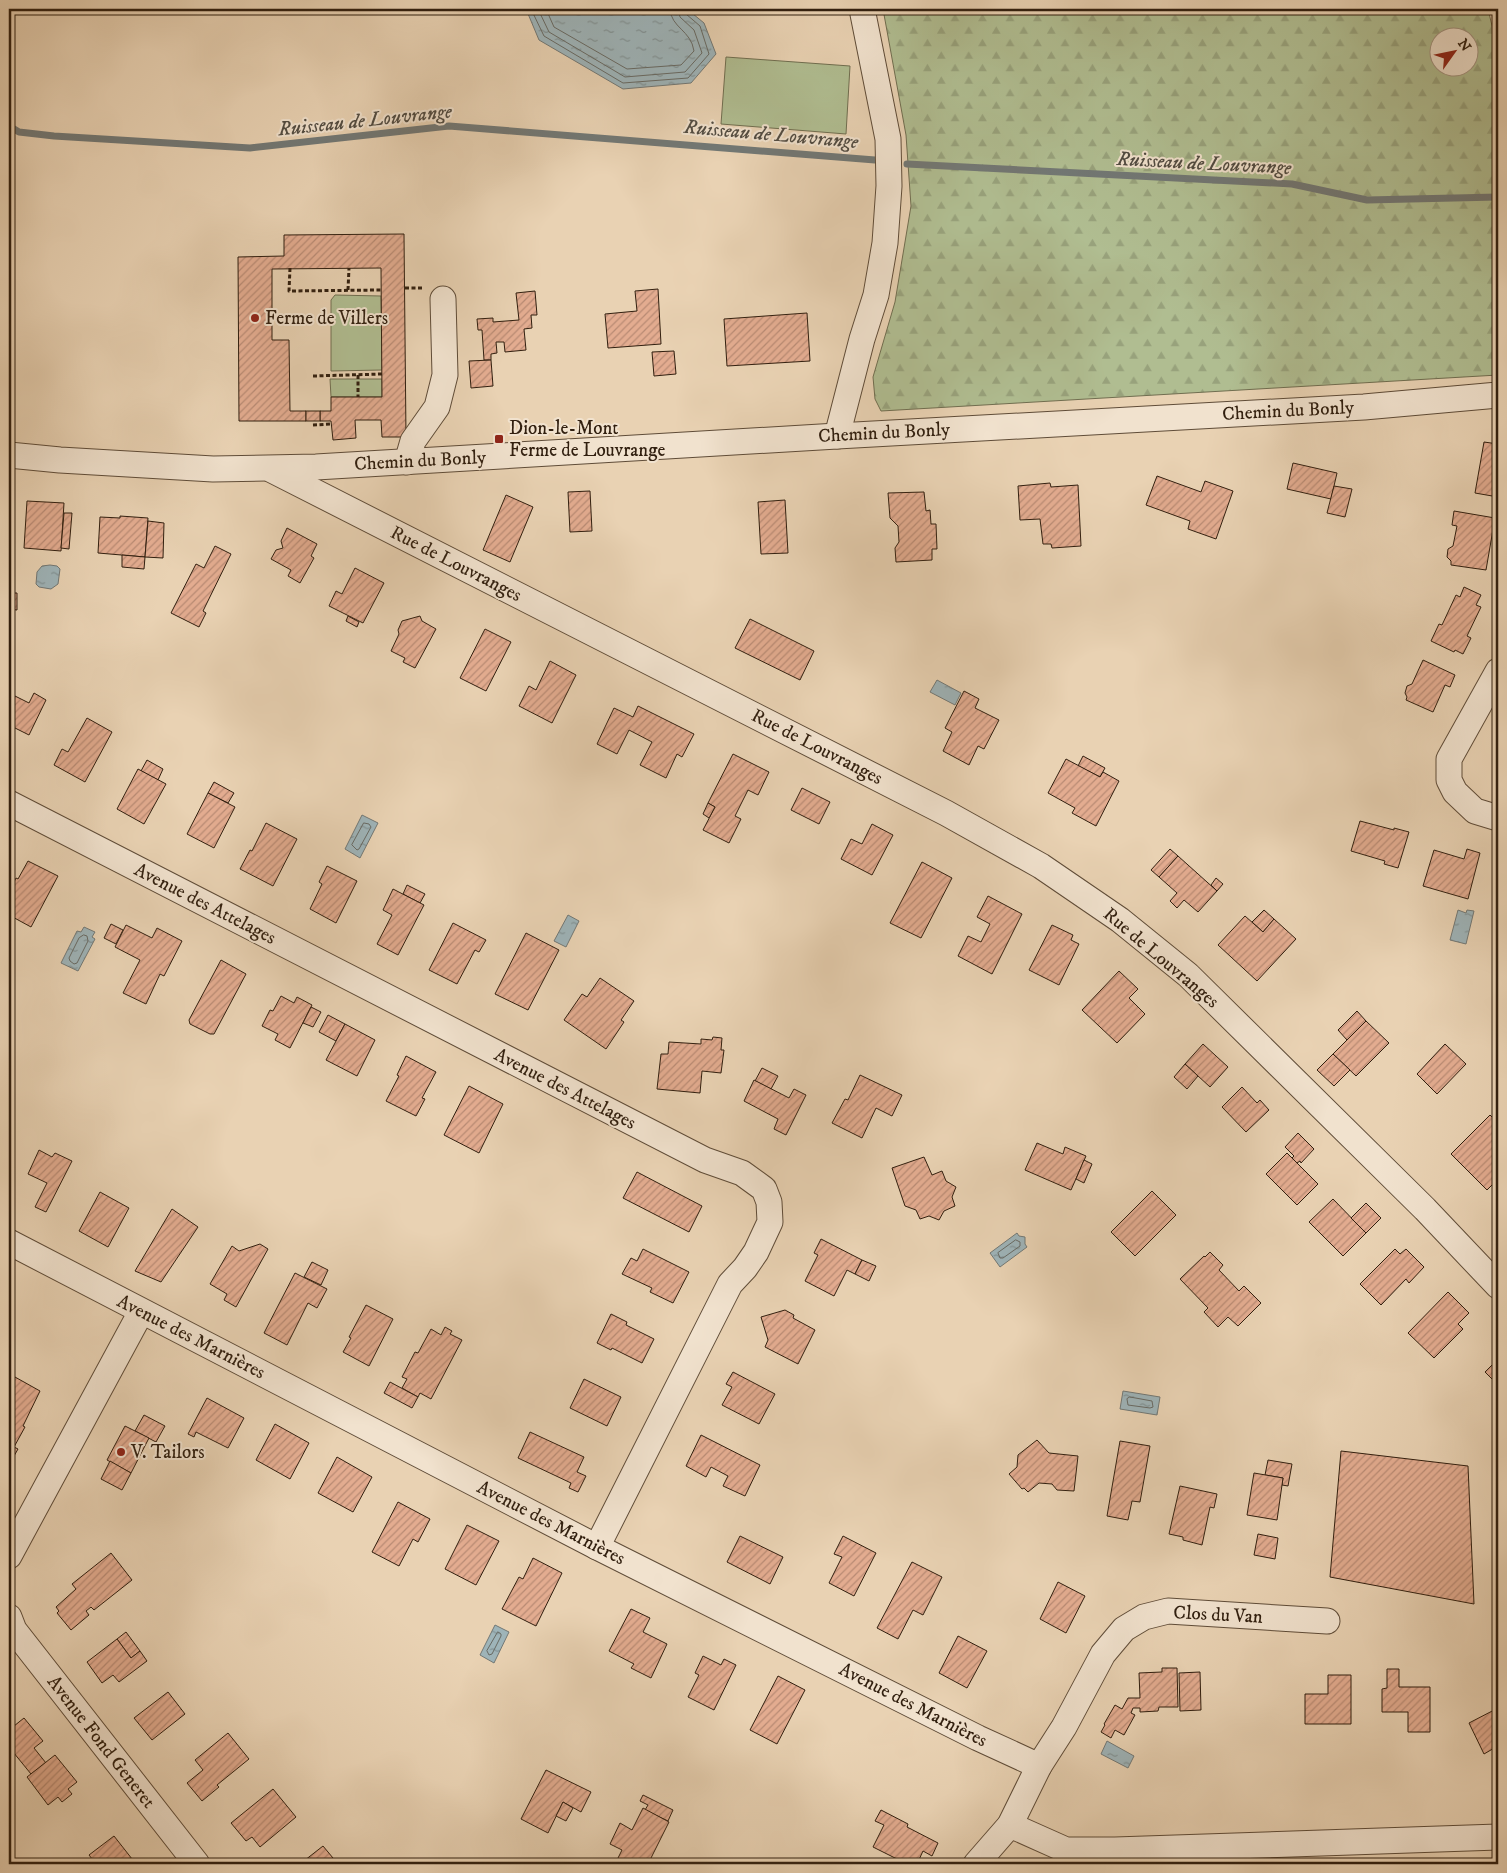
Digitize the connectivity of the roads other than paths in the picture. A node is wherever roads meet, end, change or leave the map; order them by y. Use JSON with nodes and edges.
{"nodes":[{"id":1,"x":862,"y":9,"type":"edge"},
{"id":2,"x":443,"y":299,"type":"dead end"},
{"id":3,"x":1498,"y":395,"type":"edge"},
{"id":4,"x":837,"y":436,"type":"junction"},
{"id":5,"x":9,"y":455,"type":"edge"},
{"id":6,"x":407,"y":462,"type":"junction"},
{"id":7,"x":270,"y":469,"type":"junction"},
{"id":8,"x":1498,"y":671,"type":"edge"},
{"id":9,"x":9,"y":803,"type":"edge"},
{"id":10,"x":1498,"y":818,"type":"edge"},
{"id":11,"x":9,"y":1242,"type":"edge"},
{"id":12,"x":1498,"y":1286,"type":"edge"},
{"id":13,"x":141,"y":1312,"type":"junction"},
{"id":14,"x":597,"y":1547,"type":"junction"},
{"id":15,"x":9,"y":1556,"type":"edge"},
{"id":16,"x":9,"y":1617,"type":"edge"},
{"id":17,"x":1327,"y":1621,"type":"dead end"},
{"id":18,"x":1039,"y":1766,"type":"junction"},
{"id":19,"x":1010,"y":1825,"type":"junction"},
{"id":20,"x":1498,"y":1837,"type":"edge"},
{"id":21,"x":197,"y":1864,"type":"edge"},
{"id":22,"x":976,"y":1864,"type":"edge"}],
"edges":[{"from":1,"to":4,"type":"street"},
{"from":2,"to":6,"type":"street"},
{"from":3,"to":4,"type":"street","name":"Chemin du Bonly"},
{"from":4,"to":6,"type":"street","name":"Chemin du Bonly"},
{"from":5,"to":7,"type":"street","name":"Rue de Louvranges"},
{"from":6,"to":7,"type":"street","name":"Chemin du Bonly"},
{"from":7,"to":12,"type":"street","name":"Rue de Louvranges"},
{"from":8,"to":10,"type":"street"},
{"from":9,"to":14,"type":"street","name":"Avenue des Attelages"},
{"from":11,"to":13,"type":"street","name":"Avenue des Marnières"},
{"from":13,"to":14,"type":"street","name":"Avenue des Marnières"},
{"from":13,"to":15,"type":"street"},
{"from":14,"to":18,"type":"street","name":"Avenue des Marnières"},
{"from":16,"to":21,"type":"street","name":"Avenue Fond Generet"},
{"from":17,"to":18,"type":"street","name":"Clos du Van"},
{"from":18,"to":19,"type":"street"},
{"from":19,"to":20,"type":"street"},
{"from":19,"to":22,"type":"street"}]}
